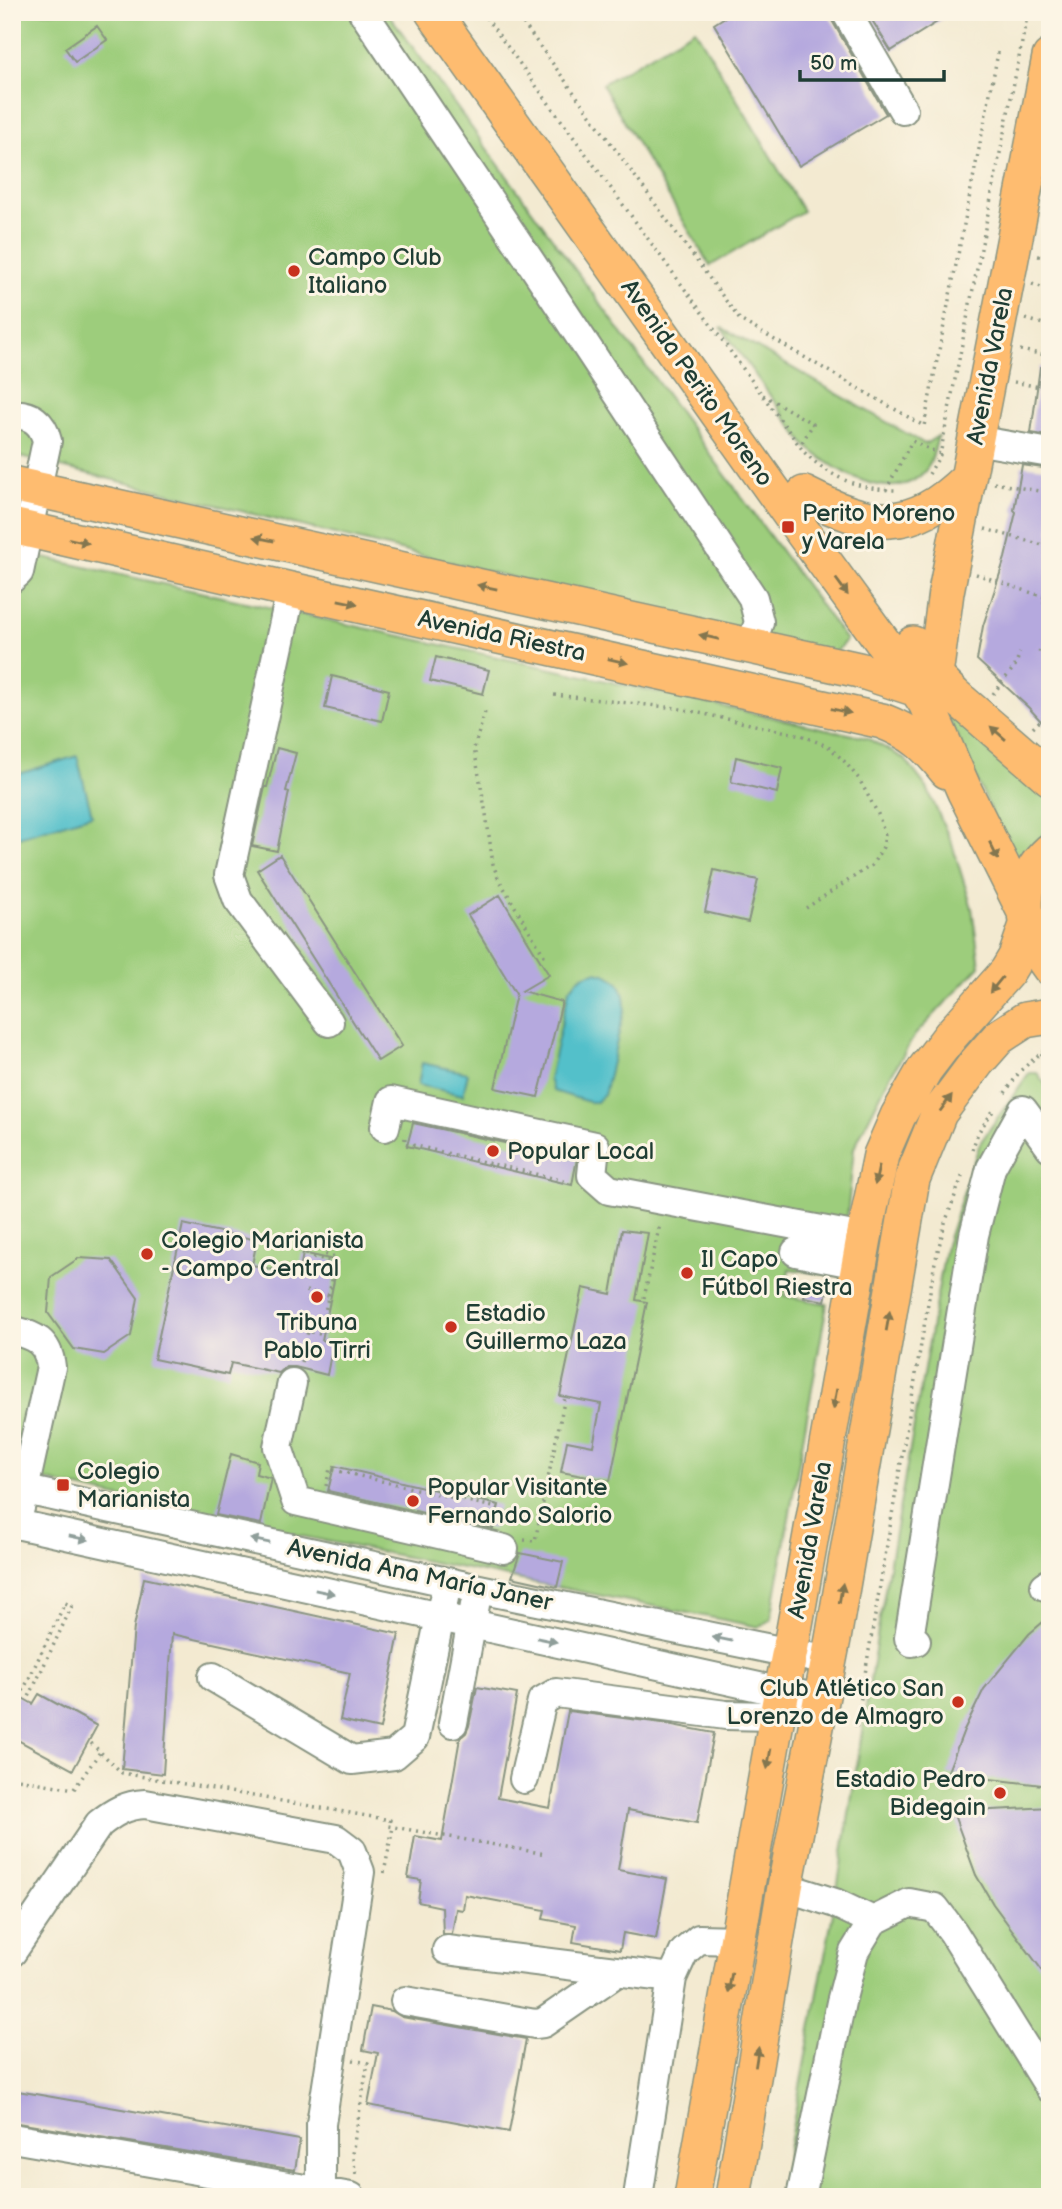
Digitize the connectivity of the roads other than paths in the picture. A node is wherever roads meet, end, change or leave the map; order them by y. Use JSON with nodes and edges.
{"nodes":[{"id":1,"x":363,"y":12,"type":"edge"},
{"id":2,"x":433,"y":12,"type":"edge"},
{"id":3,"x":461,"y":12,"type":"edge"},
{"id":4,"x":846,"y":12,"type":"edge"},
{"id":5,"x":1050,"y":57,"type":"edge"},
{"id":6,"x":1046,"y":92,"type":"edge"},
{"id":7,"x":904,"y":110,"type":"dead end"},
{"id":8,"x":12,"y":415,"type":"edge"},
{"id":9,"x":1050,"y":453,"type":"edge"},
{"id":10,"x":964,"y":458,"type":"junction"},
{"id":11,"x":25,"y":487,"type":"edge"},
{"id":12,"x":804,"y":494,"type":"junction"},
{"id":13,"x":21,"y":527,"type":"edge"},
{"id":14,"x":12,"y":578,"type":"edge"},
{"id":15,"x":291,"y":590,"type":"junction"},
{"id":16,"x":556,"y":602,"type":"junction"},
{"id":17,"x":879,"y":637,"type":"junction"},
{"id":18,"x":547,"y":645,"type":"junction"},
{"id":19,"x":751,"y":646,"type":"junction"},
{"id":20,"x":859,"y":670,"type":"junction"},
{"id":21,"x":926,"y":682,"type":"junction"},
{"id":22,"x":1050,"y":778,"type":"edge"},
{"id":23,"x":965,"y":792,"type":"junction"},
{"id":24,"x":1050,"y":851,"type":"edge"},
{"id":25,"x":1026,"y":918,"type":"junction"},
{"id":26,"x":1050,"y":968,"type":"edge"},
{"id":27,"x":1050,"y":1016,"type":"edge"},
{"id":28,"x":329,"y":1022,"type":"dead end"},
{"id":29,"x":385,"y":1127,"type":"dead end"},
{"id":30,"x":1050,"y":1147,"type":"edge"},
{"id":31,"x":861,"y":1251,"type":"junction"},
{"id":32,"x":796,"y":1252,"type":"dead end"},
{"id":33,"x":12,"y":1330,"type":"edge"},
{"id":34,"x":292,"y":1382,"type":"road end"},
{"id":35,"x":18,"y":1488,"type":"edge"},
{"id":36,"x":332,"y":1499,"type":"junction"},
{"id":37,"x":14,"y":1524,"type":"edge"},
{"id":38,"x":220,"y":1532,"type":"junction"},
{"id":39,"x":500,"y":1539,"type":"road end"},
{"id":40,"x":327,"y":1556,"type":"junction"},
{"id":41,"x":202,"y":1565,"type":"junction"},
{"id":42,"x":448,"y":1581,"type":"junction"},
{"id":43,"x":479,"y":1589,"type":"junction"},
{"id":44,"x":440,"y":1617,"type":"junction"},
{"id":45,"x":470,"y":1623,"type":"junction"},
{"id":46,"x":916,"y":1641,"type":"dead end"},
{"id":47,"x":789,"y":1653,"type":"junction"},
{"id":48,"x":829,"y":1661,"type":"junction"},
{"id":49,"x":213,"y":1676,"type":"dead end"},
{"id":50,"x":820,"y":1698,"type":"junction"},
{"id":51,"x":779,"y":1704,"type":"junction"},
{"id":52,"x":453,"y":1723,"type":"dead end"},
{"id":53,"x":524,"y":1779,"type":"dead end"},
{"id":54,"x":785,"y":1887,"type":"junction"},
{"id":55,"x":873,"y":1921,"type":"junction"},
{"id":56,"x":738,"y":1940,"type":"junction"},
{"id":57,"x":446,"y":1950,"type":"dead end"},
{"id":58,"x":12,"y":1952,"type":"edge"},
{"id":59,"x":617,"y":1972,"type":"junction"},
{"id":60,"x":672,"y":1978,"type":"junction"},
{"id":61,"x":405,"y":2001,"type":"dead end"},
{"id":62,"x":1050,"y":2088,"type":"edge"},
{"id":63,"x":709,"y":2096,"type":"junction"},
{"id":64,"x":749,"y":2103,"type":"junction"},
{"id":65,"x":12,"y":2138,"type":"edge"},
{"id":66,"x":354,"y":2186,"type":"edge"},
{"id":67,"x":321,"y":2191,"type":"junction"},
{"id":68,"x":638,"y":2197,"type":"edge"},
{"id":69,"x":692,"y":2197,"type":"edge"},
{"id":70,"x":733,"y":2197,"type":"edge"},
{"id":71,"x":801,"y":2197,"type":"edge"}],
"edges":[{"from":1,"to":19,"type":"street"},
{"from":2,"to":17,"type":"main road","name":"Avenida Perito Moreno","one_way":true},
{"from":3,"to":12,"type":"main road","name":"Avenida Perito Moreno"},
{"from":4,"to":7,"type":"street"},
{"from":5,"to":6,"type":"main road","name":"Avenida Varela"},
{"from":6,"to":10,"type":"main road","name":"Avenida Varela"},
{"from":8,"to":11,"type":"street"},
{"from":9,"to":10,"type":"street"},
{"from":10,"to":12,"type":"main road"},
{"from":10,"to":21,"type":"main road","name":"Avenida Varela"},
{"from":11,"to":13,"type":"street"},
{"from":16,"to":11,"type":"main road","name":"Avenida Riestra","one_way":true},
{"from":12,"to":21,"type":"main road","name":"Avenida Perito Moreno"},
{"from":13,"to":14,"type":"street"},
{"from":13,"to":15,"type":"main road","name":"Avenida Riestra","one_way":true},
{"from":15,"to":18,"type":"main road","name":"Avenida Riestra","one_way":true},
{"from":15,"to":28,"type":"street"},
{"from":16,"to":18,"type":"main road"},
{"from":19,"to":16,"type":"main road","name":"Avenida Riestra","one_way":true},
{"from":17,"to":20,"type":"main road"},
{"from":17,"to":21,"type":"main road","name":"Avenida Perito Moreno"},
{"from":18,"to":23,"type":"main road","name":"Avenida Riestra","one_way":true},
{"from":19,"to":20,"type":"main road","name":"Avenida Riestra"},
{"from":20,"to":21,"type":"main road","name":"Avenida Riestra"},
{"from":22,"to":21,"type":"main road","name":"Avenida Perito Moreno","one_way":true},
{"from":21,"to":23,"type":"main road","name":"Avenida Perito Moreno"},
{"from":23,"to":25,"type":"main road","name":"Avenida Perito Moreno","one_way":true},
{"from":24,"to":25,"type":"main road","name":"Avenida Varela"},
{"from":25,"to":26,"type":"main road","name":"Avenida Perito Moreno"},
{"from":25,"to":31,"type":"main road","name":"Avenida Varela","one_way":true},
{"from":48,"to":27,"type":"main road","name":"Avenida Varela","one_way":true},
{"from":29,"to":31,"type":"street"},
{"from":30,"to":46,"type":"street"},
{"from":31,"to":32,"type":"street"},
{"from":31,"to":47,"type":"main road","name":"Avenida Varela","one_way":true},
{"from":33,"to":35,"type":"street"},
{"from":34,"to":36,"type":"street"},
{"from":35,"to":37,"type":"street"},
{"from":35,"to":38,"type":"street","name":"Avenida Ana María Janer"},
{"from":36,"to":39,"type":"street"},
{"from":36,"to":40,"type":"street"},
{"from":37,"to":41,"type":"street","name":"Avenida Ana María Janer","one_way":true},
{"from":40,"to":38,"type":"street","name":"Avenida Ana María Janer","one_way":true},
{"from":38,"to":41,"type":"street"},
{"from":40,"to":42,"type":"street","name":"Avenida Ana María Janer"},
{"from":41,"to":44,"type":"street","name":"Avenida Ana María Janer","one_way":true},
{"from":42,"to":43,"type":"street","name":"Avenida Ana María Janer"},
{"from":42,"to":44,"type":"street"},
{"from":43,"to":45,"type":"street"},
{"from":47,"to":43,"type":"street","name":"Avenida Ana María Janer","one_way":true},
{"from":44,"to":45,"type":"street","name":"Avenida Ana María Janer"},
{"from":44,"to":49,"type":"street"},
{"from":45,"to":51,"type":"street","name":"Avenida Ana María Janer","one_way":true},
{"from":45,"to":52,"type":"street"},
{"from":47,"to":48,"type":"street","name":"Avenida Ana María Janer"},
{"from":47,"to":51,"type":"main road","name":"Avenida Varela"},
{"from":48,"to":50,"type":"main road","name":"Avenida Varela"},
{"from":50,"to":51,"type":"street","name":"Avenida Ana María Janer"},
{"from":50,"to":54,"type":"main road","name":"Avenida Varela"},
{"from":51,"to":53,"type":"street"},
{"from":51,"to":56,"type":"main road","name":"Avenida Varela","one_way":true},
{"from":54,"to":55,"type":"street"},
{"from":64,"to":54,"type":"main road","name":"Avenida Varela","one_way":true},
{"from":55,"to":62,"type":"street"},
{"from":55,"to":71,"type":"street"},
{"from":56,"to":60,"type":"street"},
{"from":56,"to":63,"type":"main road","name":"Avenida Varela","one_way":true},
{"from":57,"to":59,"type":"street"},
{"from":58,"to":67,"type":"street"},
{"from":59,"to":60,"type":"street"},
{"from":59,"to":61,"type":"street"},
{"from":60,"to":68,"type":"street"},
{"from":63,"to":64,"type":"main road"},
{"from":63,"to":69,"type":"main road","name":"Avenida Varela"},
{"from":64,"to":70,"type":"main road","name":"Avenida Varela"},
{"from":65,"to":67,"type":"street"},
{"from":66,"to":67,"type":"street"}]}
